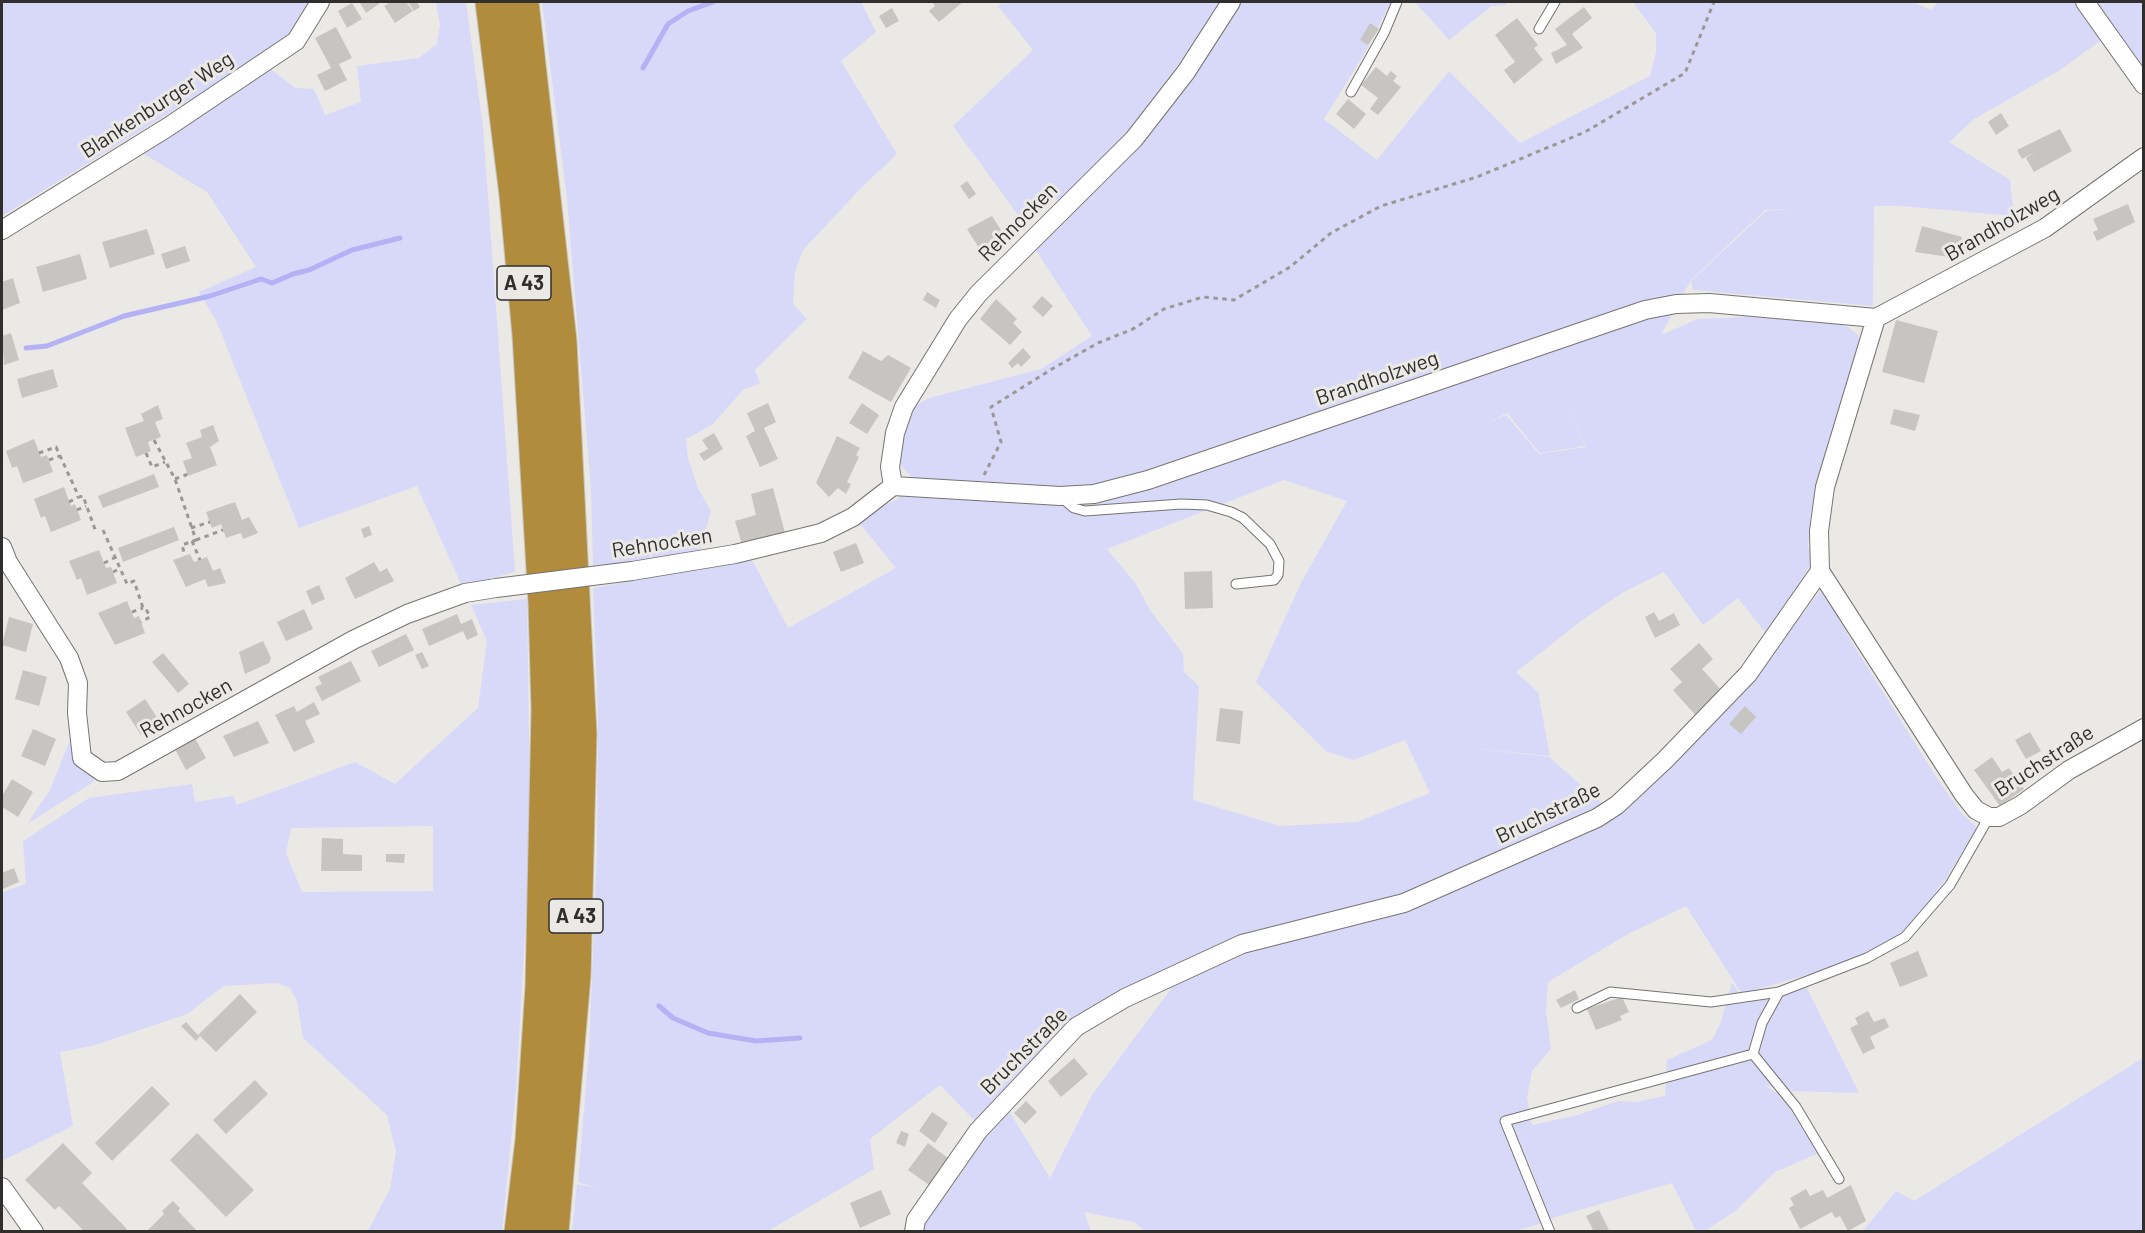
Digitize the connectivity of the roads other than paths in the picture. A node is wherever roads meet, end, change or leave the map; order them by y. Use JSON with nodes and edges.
{"nodes":[{"id":1,"x":320,"y":2,"type":"edge"},
{"id":2,"x":492,"y":2,"type":"edge"},
{"id":3,"x":522,"y":2,"type":"edge"},
{"id":4,"x":1232,"y":2,"type":"edge"},
{"id":5,"x":1397,"y":2,"type":"edge"},
{"id":6,"x":1555,"y":2,"type":"edge"},
{"id":7,"x":2085,"y":2,"type":"edge"},
{"id":8,"x":1539,"y":29,"type":"dead end"},
{"id":9,"x":2144,"y":85,"type":"edge"},
{"id":10,"x":1351,"y":92,"type":"dead end"},
{"id":11,"x":2144,"y":156,"type":"edge"},
{"id":12,"x":2,"y":230,"type":"edge"},
{"id":13,"x":1876,"y":318,"type":"junction"},
{"id":14,"x":893,"y":486,"type":"junction"},
{"id":15,"x":1060,"y":496,"type":"junction"},
{"id":16,"x":4,"y":559,"type":"edge"},
{"id":17,"x":1820,"y":571,"type":"junction"},
{"id":18,"x":1236,"y":584,"type":"dead end"},
{"id":19,"x":2144,"y":728,"type":"edge"},
{"id":20,"x":1989,"y":817,"type":"junction"},
{"id":21,"x":1779,"y":992,"type":"junction"},
{"id":22,"x":1577,"y":1008,"type":"dead end"},
{"id":23,"x":1753,"y":1054,"type":"junction"},
{"id":24,"x":1839,"y":1179,"type":"dead end"},
{"id":25,"x":2,"y":1187,"type":"edge"},
{"id":26,"x":34,"y":1232,"type":"edge"},
{"id":27,"x":521,"y":1232,"type":"edge"},
{"id":28,"x":552,"y":1232,"type":"edge"},
{"id":29,"x":914,"y":1232,"type":"edge"},
{"id":30,"x":1550,"y":1232,"type":"edge"}],
"edges":[{"from":1,"to":12,"type":"street","name":"Blankenburger Weg"},
{"from":2,"to":27,"type":"highway","number":"A 43"},
{"from":3,"to":28,"type":"highway","number":"A 43"},
{"from":4,"to":14,"type":"street","name":"Rehnocken"},
{"from":5,"to":10,"type":"lane"},
{"from":6,"to":8,"type":"lane"},
{"from":7,"to":9,"type":"street"},
{"from":11,"to":13,"type":"street","name":"Brandholzweg"},
{"from":13,"to":15,"type":"street","name":"Brandholzweg"},
{"from":13,"to":17,"type":"street"},
{"from":14,"to":15,"type":"street","name":"Brandholzweg"},
{"from":14,"to":16,"type":"street","name":"Rehnocken","bridge":true},
{"from":15,"to":18,"type":"lane"},
{"from":17,"to":20,"type":"street","name":"Bruchstraße"},
{"from":17,"to":29,"type":"street","name":"Bruchstraße"},
{"from":19,"to":20,"type":"street","name":"Bruchstraße"},
{"from":20,"to":21,"type":"lane"},
{"from":21,"to":22,"type":"lane"},
{"from":21,"to":23,"type":"lane"},
{"from":23,"to":24,"type":"lane"},
{"from":23,"to":30,"type":"lane"},
{"from":25,"to":26,"type":"street"}]}
